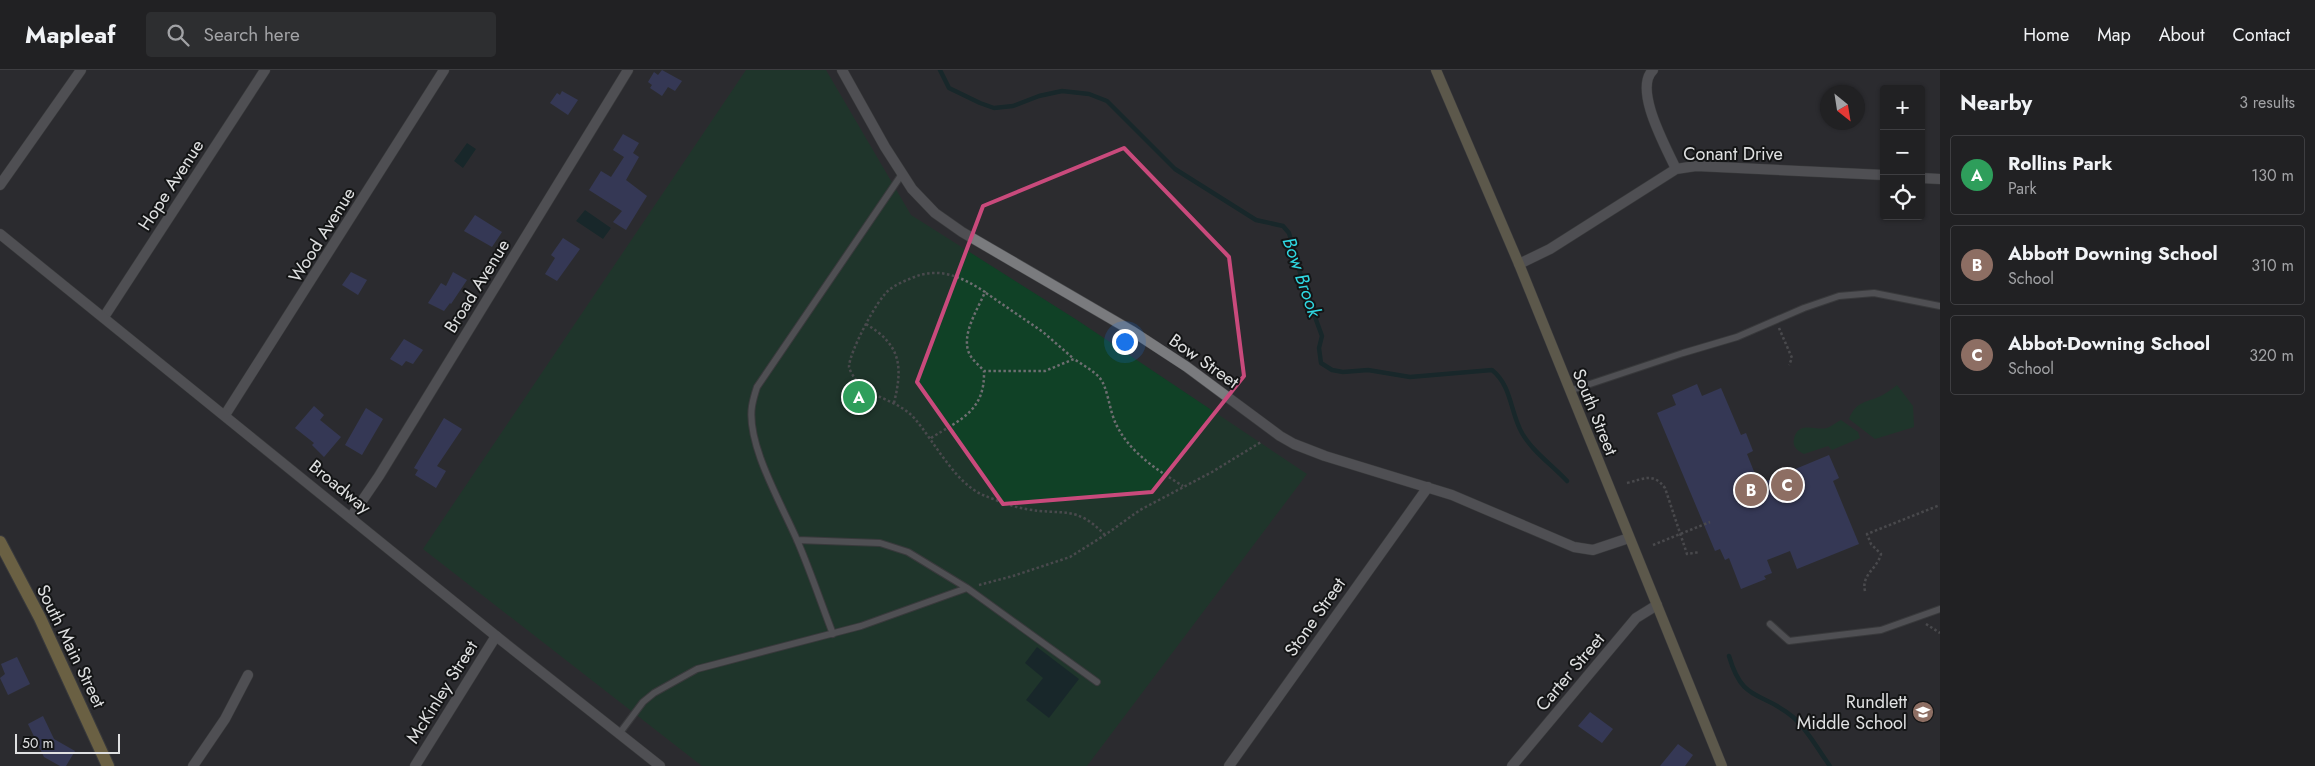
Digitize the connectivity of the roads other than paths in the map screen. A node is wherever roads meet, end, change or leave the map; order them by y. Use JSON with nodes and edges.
{"nodes":[{"id":1,"x":81,"y":70,"type":"edge"},
{"id":2,"x":265,"y":70,"type":"edge"},
{"id":3,"x":444,"y":70,"type":"edge"},
{"id":4,"x":628,"y":70,"type":"edge"},
{"id":5,"x":842,"y":70,"type":"edge"},
{"id":6,"x":1436,"y":70,"type":"edge"},
{"id":7,"x":1653,"y":70,"type":"edge"},
{"id":8,"x":1676,"y":169,"type":"junction"},
{"id":9,"x":902,"y":174,"type":"junction"},
{"id":10,"x":1880,"y":175,"type":"edge"},
{"id":11,"x":1925,"y":178,"type":"edge"},
{"id":12,"x":1940,"y":179,"type":"edge"},
{"id":13,"x":0,"y":185,"type":"edge"},
{"id":14,"x":0,"y":234,"type":"edge"},
{"id":15,"x":1518,"y":264,"type":"junction"},
{"id":16,"x":1940,"y":306,"type":"edge"},
{"id":17,"x":104,"y":317,"type":"junction"},
{"id":18,"x":1569,"y":391,"type":"junction"},
{"id":19,"x":226,"y":415,"type":"junction"},
{"id":20,"x":1428,"y":487,"type":"junction"},
{"id":21,"x":351,"y":517,"type":"junction"},
{"id":22,"x":1629,"y":538,"type":"junction"},
{"id":23,"x":797,"y":540,"type":"junction"},
{"id":24,"x":0,"y":542,"type":"edge"},
{"id":25,"x":966,"y":588,"type":"junction"},
{"id":26,"x":1657,"y":605,"type":"junction"},
{"id":27,"x":1940,"y":609,"type":"edge"},
{"id":28,"x":1770,"y":624,"type":"dead end"},
{"id":29,"x":832,"y":634,"type":"junction"},
{"id":30,"x":496,"y":636,"type":"junction"},
{"id":31,"x":248,"y":675,"type":"dead end"},
{"id":32,"x":1097,"y":682,"type":"dead end"},
{"id":33,"x":619,"y":734,"type":"junction"},
{"id":34,"x":108,"y":766,"type":"edge"},
{"id":35,"x":193,"y":766,"type":"edge"},
{"id":36,"x":415,"y":766,"type":"edge"},
{"id":37,"x":660,"y":766,"type":"edge"},
{"id":38,"x":1229,"y":766,"type":"edge"},
{"id":39,"x":1512,"y":766,"type":"edge"},
{"id":40,"x":1722,"y":766,"type":"edge"}],
"edges":[{"from":1,"to":13,"type":"street"},
{"from":2,"to":17,"type":"street","name":"Hope Avenue"},
{"from":3,"to":19,"type":"street","name":"Wood Avenue"},
{"from":4,"to":21,"type":"street","name":"Broad Avenue"},
{"from":5,"to":9,"type":"street","name":"Bow Street"},
{"from":6,"to":15,"type":"main road","name":"South Street"},
{"from":7,"to":8,"type":"street"},
{"from":8,"to":10,"type":"street","name":"Conant Drive"},
{"from":8,"to":15,"type":"street","name":"Conant Drive"},
{"from":9,"to":20,"type":"street","name":"Bow Street"},
{"from":9,"to":23,"type":"lane"},
{"from":11,"to":12,"type":"street"},
{"from":14,"to":17,"type":"street","name":"Broadway"},
{"from":15,"to":18,"type":"main road","name":"South Street"},
{"from":16,"to":18,"type":"lane"},
{"from":17,"to":19,"type":"street","name":"Broadway"},
{"from":18,"to":22,"type":"main road","name":"South Street"},
{"from":19,"to":21,"type":"street","name":"Broadway"},
{"from":20,"to":22,"type":"street","name":"Bow Street"},
{"from":20,"to":38,"type":"street","name":"Stone Street"},
{"from":21,"to":30,"type":"street","name":"Broadway"},
{"from":22,"to":26,"type":"main road","name":"South Street"},
{"from":23,"to":25,"type":"lane"},
{"from":23,"to":29,"type":"lane"},
{"from":24,"to":34,"type":"main road","name":"South Main Street"},
{"from":25,"to":29,"type":"lane"},
{"from":25,"to":32,"type":"lane"},
{"from":26,"to":39,"type":"street","name":"Carter Street"},
{"from":26,"to":40,"type":"main road","name":"South Street"},
{"from":27,"to":28,"type":"lane"},
{"from":29,"to":33,"type":"lane"},
{"from":30,"to":33,"type":"street","name":"Broadway"},
{"from":30,"to":36,"type":"street","name":"McKinley Street"},
{"from":31,"to":35,"type":"street"},
{"from":33,"to":37,"type":"street","name":"Broadway"}]}
